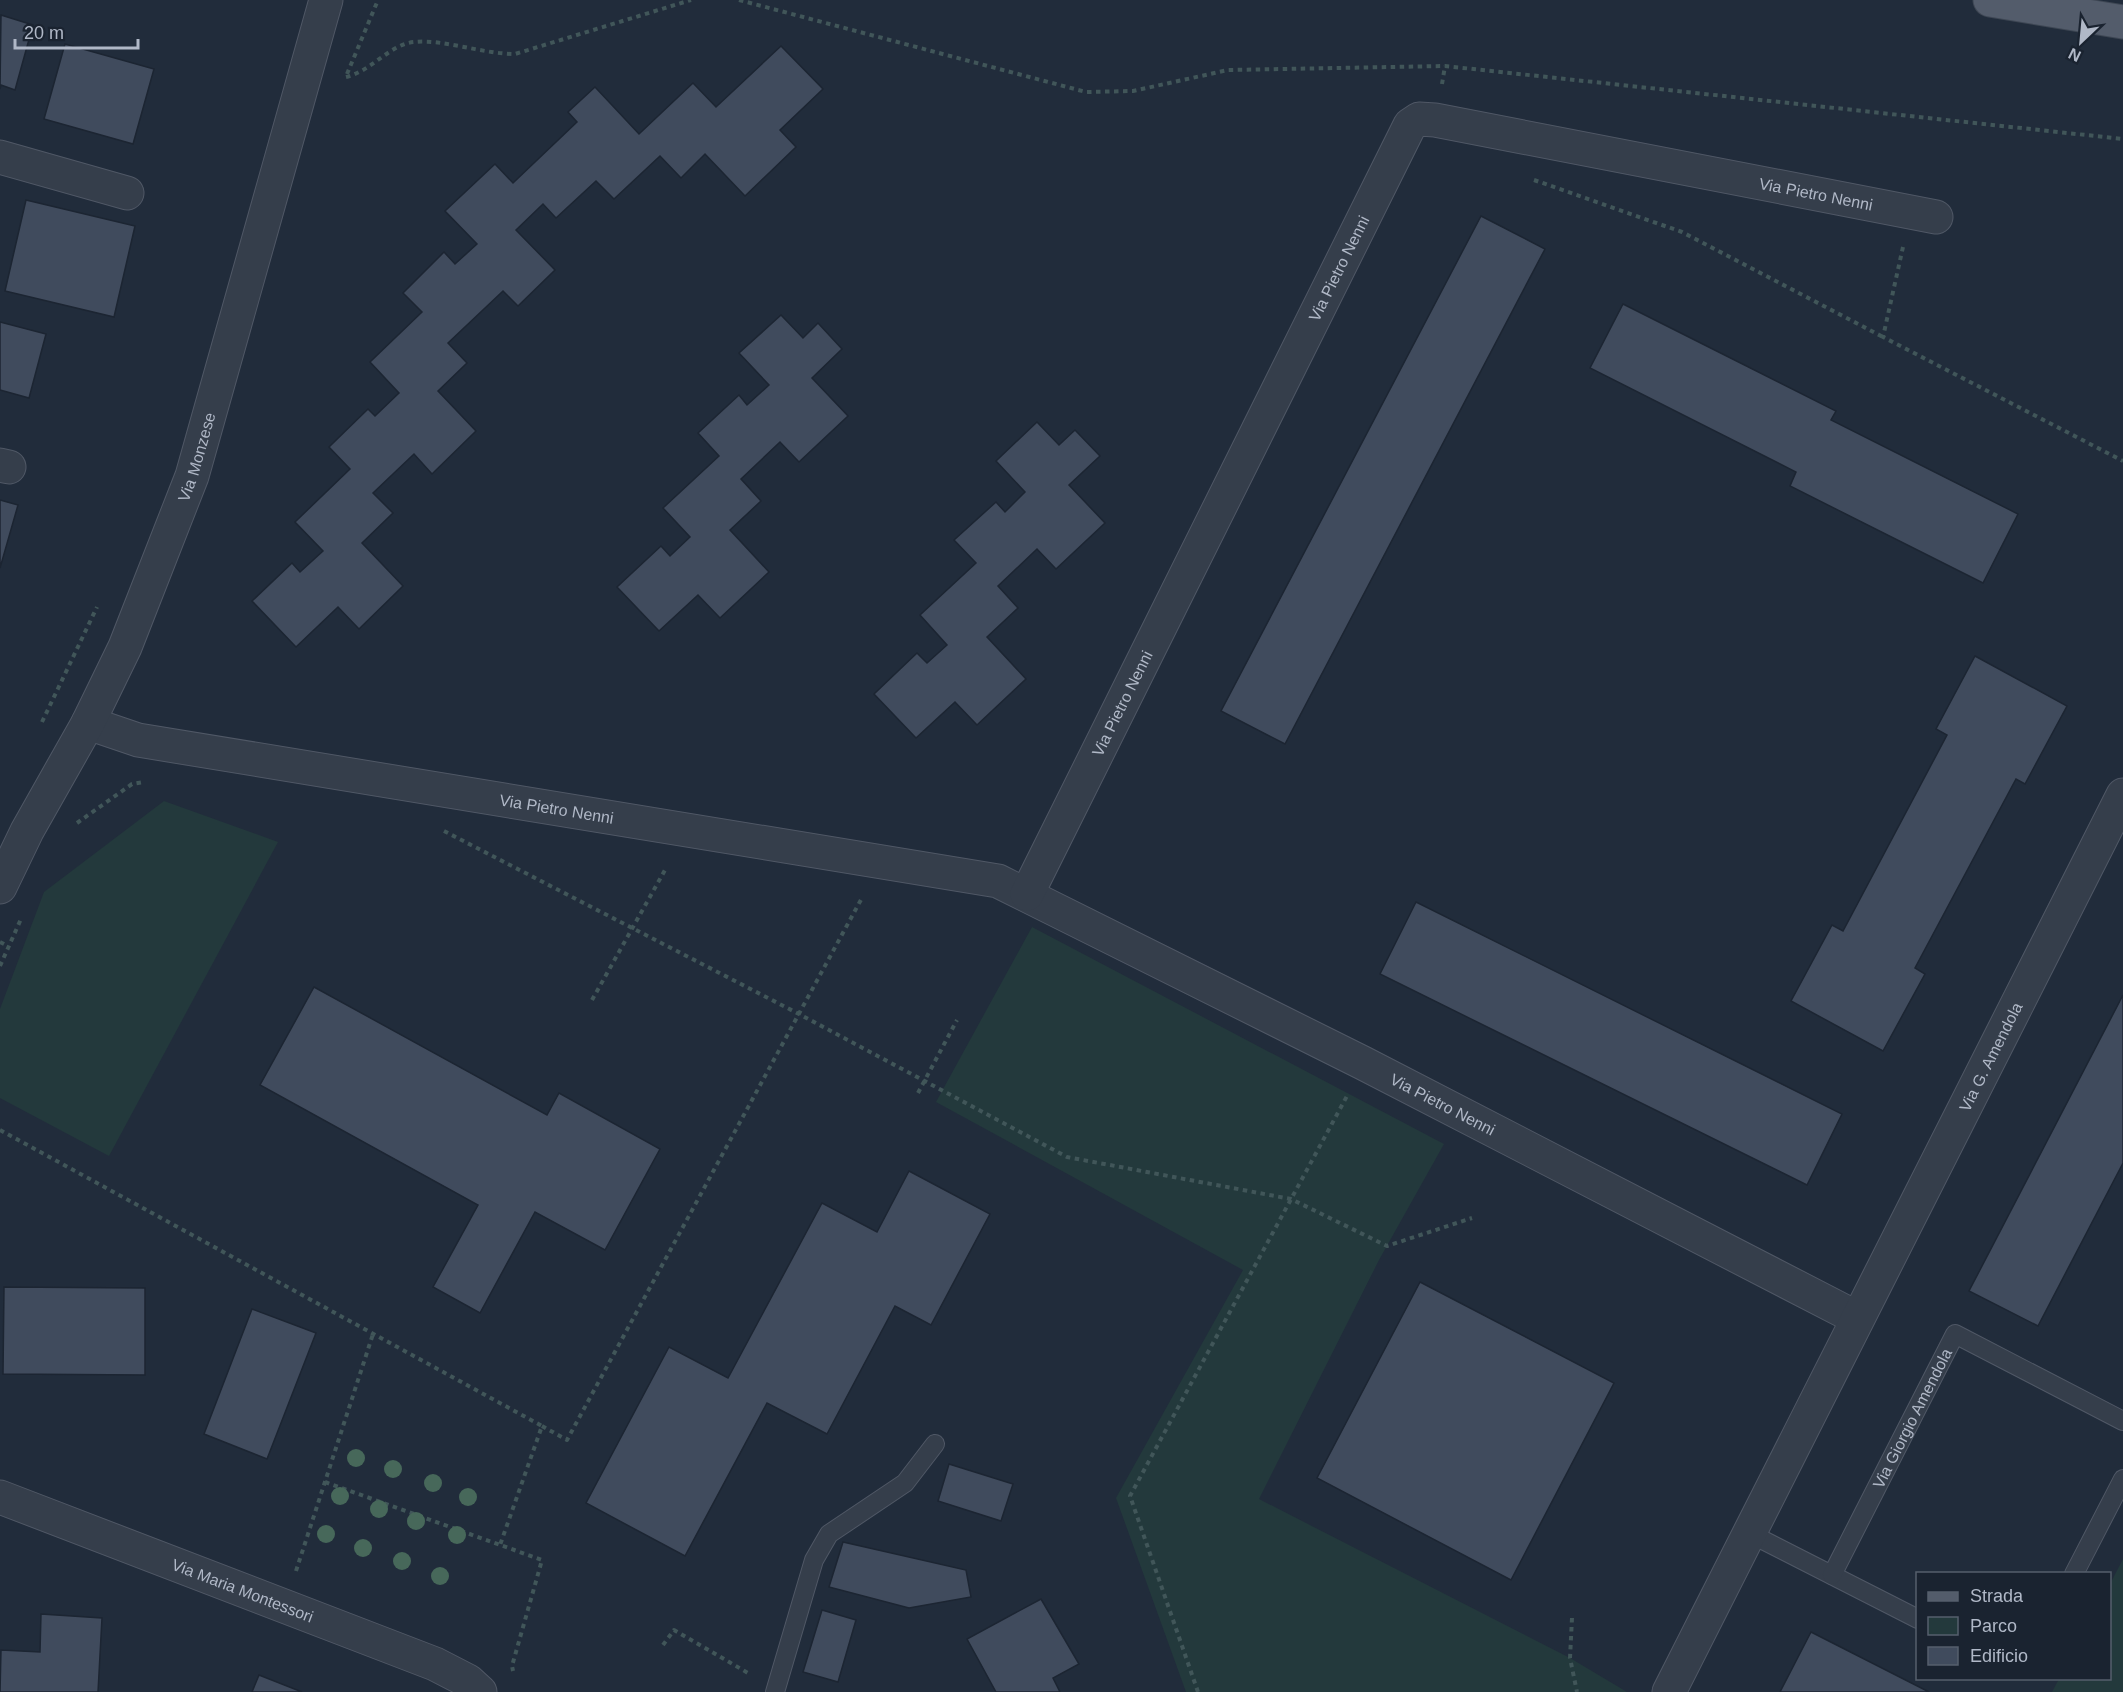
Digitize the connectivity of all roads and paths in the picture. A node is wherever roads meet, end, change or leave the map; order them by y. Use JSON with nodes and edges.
{"nodes":[{"id":1,"x":326,"y":0,"type":"edge"},
{"id":2,"x":378,"y":0,"type":"edge"},
{"id":3,"x":691,"y":0,"type":"edge"},
{"id":4,"x":1990,"y":0,"type":"edge"},
{"id":5,"x":2123,"y":22,"type":"edge"},
{"id":6,"x":0,"y":157,"type":"edge"},
{"id":7,"x":1532,"y":180,"type":"dead end"},
{"id":8,"x":127,"y":194,"type":"dead end"},
{"id":9,"x":1923,"y":214,"type":"joint"},
{"id":10,"x":1883,"y":337,"type":"junction"},
{"id":11,"x":2123,"y":461,"type":"edge"},
{"id":12,"x":101,"y":600,"type":"dead end"},
{"id":13,"x":88,"y":723,"type":"junction"},
{"id":14,"x":39,"y":728,"type":"dead end"},
{"id":15,"x":163,"y":744,"type":"junction"},
{"id":16,"x":421,"y":785,"type":"junction"},
{"id":17,"x":2123,"y":795,"type":"edge"},
{"id":18,"x":75,"y":824,"type":"dead end"},
{"id":19,"x":882,"y":861,"type":"junction"},
{"id":20,"x":665,"y":870,"type":"dead end"},
{"id":21,"x":0,"y":887,"type":"edge"},
{"id":22,"x":1027,"y":894,"type":"junction"},
{"id":23,"x":22,"y":917,"type":"dead end"},
{"id":24,"x":632,"y":928,"type":"junction"},
{"id":25,"x":0,"y":942,"type":"edge"},
{"id":26,"x":8,"y":946,"type":"junction"},
{"id":27,"x":0,"y":966,"type":"edge"},
{"id":28,"x":592,"y":1000,"type":"dead end"},
{"id":29,"x":798,"y":1014,"type":"junction"},
{"id":30,"x":957,"y":1020,"type":"dead end"},
{"id":31,"x":924,"y":1081,"type":"junction"},
{"id":32,"x":918,"y":1093,"type":"dead end"},
{"id":33,"x":1348,"y":1093,"type":"dead end"},
{"id":34,"x":0,"y":1130,"type":"edge"},
{"id":35,"x":1291,"y":1199,"type":"junction"},
{"id":36,"x":1472,"y":1218,"type":"dead end"},
{"id":37,"x":1857,"y":1318,"type":"junction"},
{"id":38,"x":373,"y":1334,"type":"junction"},
{"id":39,"x":2123,"y":1421,"type":"edge"},
{"id":40,"x":542,"y":1426,"type":"junction"},
{"id":41,"x":935,"y":1444,"type":"dead end"},
{"id":42,"x":2123,"y":1479,"type":"edge"},
{"id":43,"x":325,"y":1482,"type":"junction"},
{"id":44,"x":0,"y":1497,"type":"edge"},
{"id":45,"x":1749,"y":1533,"type":"junction"},
{"id":46,"x":500,"y":1545,"type":"junction"},
{"id":47,"x":2075,"y":1572,"type":"edge"},
{"id":48,"x":1832,"y":1575,"type":"junction"},
{"id":49,"x":284,"y":1606,"type":"junction"},
{"id":50,"x":1572,"y":1618,"type":"dead end"},
{"id":51,"x":1916,"y":1618,"type":"edge"},
{"id":52,"x":663,"y":1645,"type":"dead end"},
{"id":53,"x":514,"y":1677,"type":"dead end"},
{"id":54,"x":775,"y":1691,"type":"edge"},
{"id":55,"x":480,"y":1692,"type":"edge"},
{"id":56,"x":1198,"y":1692,"type":"edge"},
{"id":57,"x":1577,"y":1692,"type":"edge"},
{"id":58,"x":1669,"y":1692,"type":"edge"}],
"edges":[{"from":1,"to":13,"type":"street","name":"Via Monzese"},
{"from":2,"to":3,"type":"path"},
{"from":4,"to":5,"type":"main road"},
{"from":6,"to":8,"type":"street"},
{"from":7,"to":10,"type":"path"},
{"from":9,"to":10,"type":"path"},
{"from":9,"to":22,"type":"street","name":"Via Pietro Nenni"},
{"from":10,"to":11,"type":"path"},
{"from":12,"to":14,"type":"path"},
{"from":13,"to":15,"type":"street","name":"Via Pietro Nenni"},
{"from":13,"to":21,"type":"street","name":"Via Monzese"},
{"from":15,"to":16,"type":"street","name":"Via Pietro Nenni"},
{"from":15,"to":18,"type":"path"},
{"from":16,"to":19,"type":"street","name":"Via Pietro Nenni"},
{"from":16,"to":24,"type":"path"},
{"from":17,"to":37,"type":"street","name":"Via G. Amendola"},
{"from":19,"to":22,"type":"street","name":"Via Pietro Nenni"},
{"from":19,"to":29,"type":"path"},
{"from":20,"to":24,"type":"path"},
{"from":22,"to":37,"type":"street","name":"Via Pietro Nenni"},
{"from":23,"to":26,"type":"path"},
{"from":24,"to":28,"type":"path"},
{"from":24,"to":29,"type":"path"},
{"from":25,"to":26,"type":"path"},
{"from":26,"to":27,"type":"path"},
{"from":29,"to":31,"type":"path"},
{"from":29,"to":40,"type":"path"},
{"from":30,"to":31,"type":"path"},
{"from":31,"to":32,"type":"path"},
{"from":31,"to":35,"type":"path"},
{"from":33,"to":35,"type":"path"},
{"from":34,"to":38,"type":"path"},
{"from":35,"to":36,"type":"path"},
{"from":35,"to":56,"type":"path"},
{"from":37,"to":45,"type":"street"},
{"from":38,"to":40,"type":"path"},
{"from":38,"to":43,"type":"path"},
{"from":39,"to":48,"type":"lane","name":"Via Giorgio Amendola"},
{"from":40,"to":46,"type":"path"},
{"from":41,"to":54,"type":"lane"},
{"from":42,"to":47,"type":"lane"},
{"from":43,"to":46,"type":"path"},
{"from":43,"to":49,"type":"path"},
{"from":44,"to":49,"type":"street","name":"Via Maria Montessori"},
{"from":45,"to":48,"type":"lane"},
{"from":45,"to":58,"type":"street"},
{"from":46,"to":53,"type":"path"},
{"from":48,"to":51,"type":"lane"},
{"from":49,"to":55,"type":"street","name":"Via Maria Montessori"},
{"from":50,"to":57,"type":"path"},
{"from":52,"to":54,"type":"path"}]}
